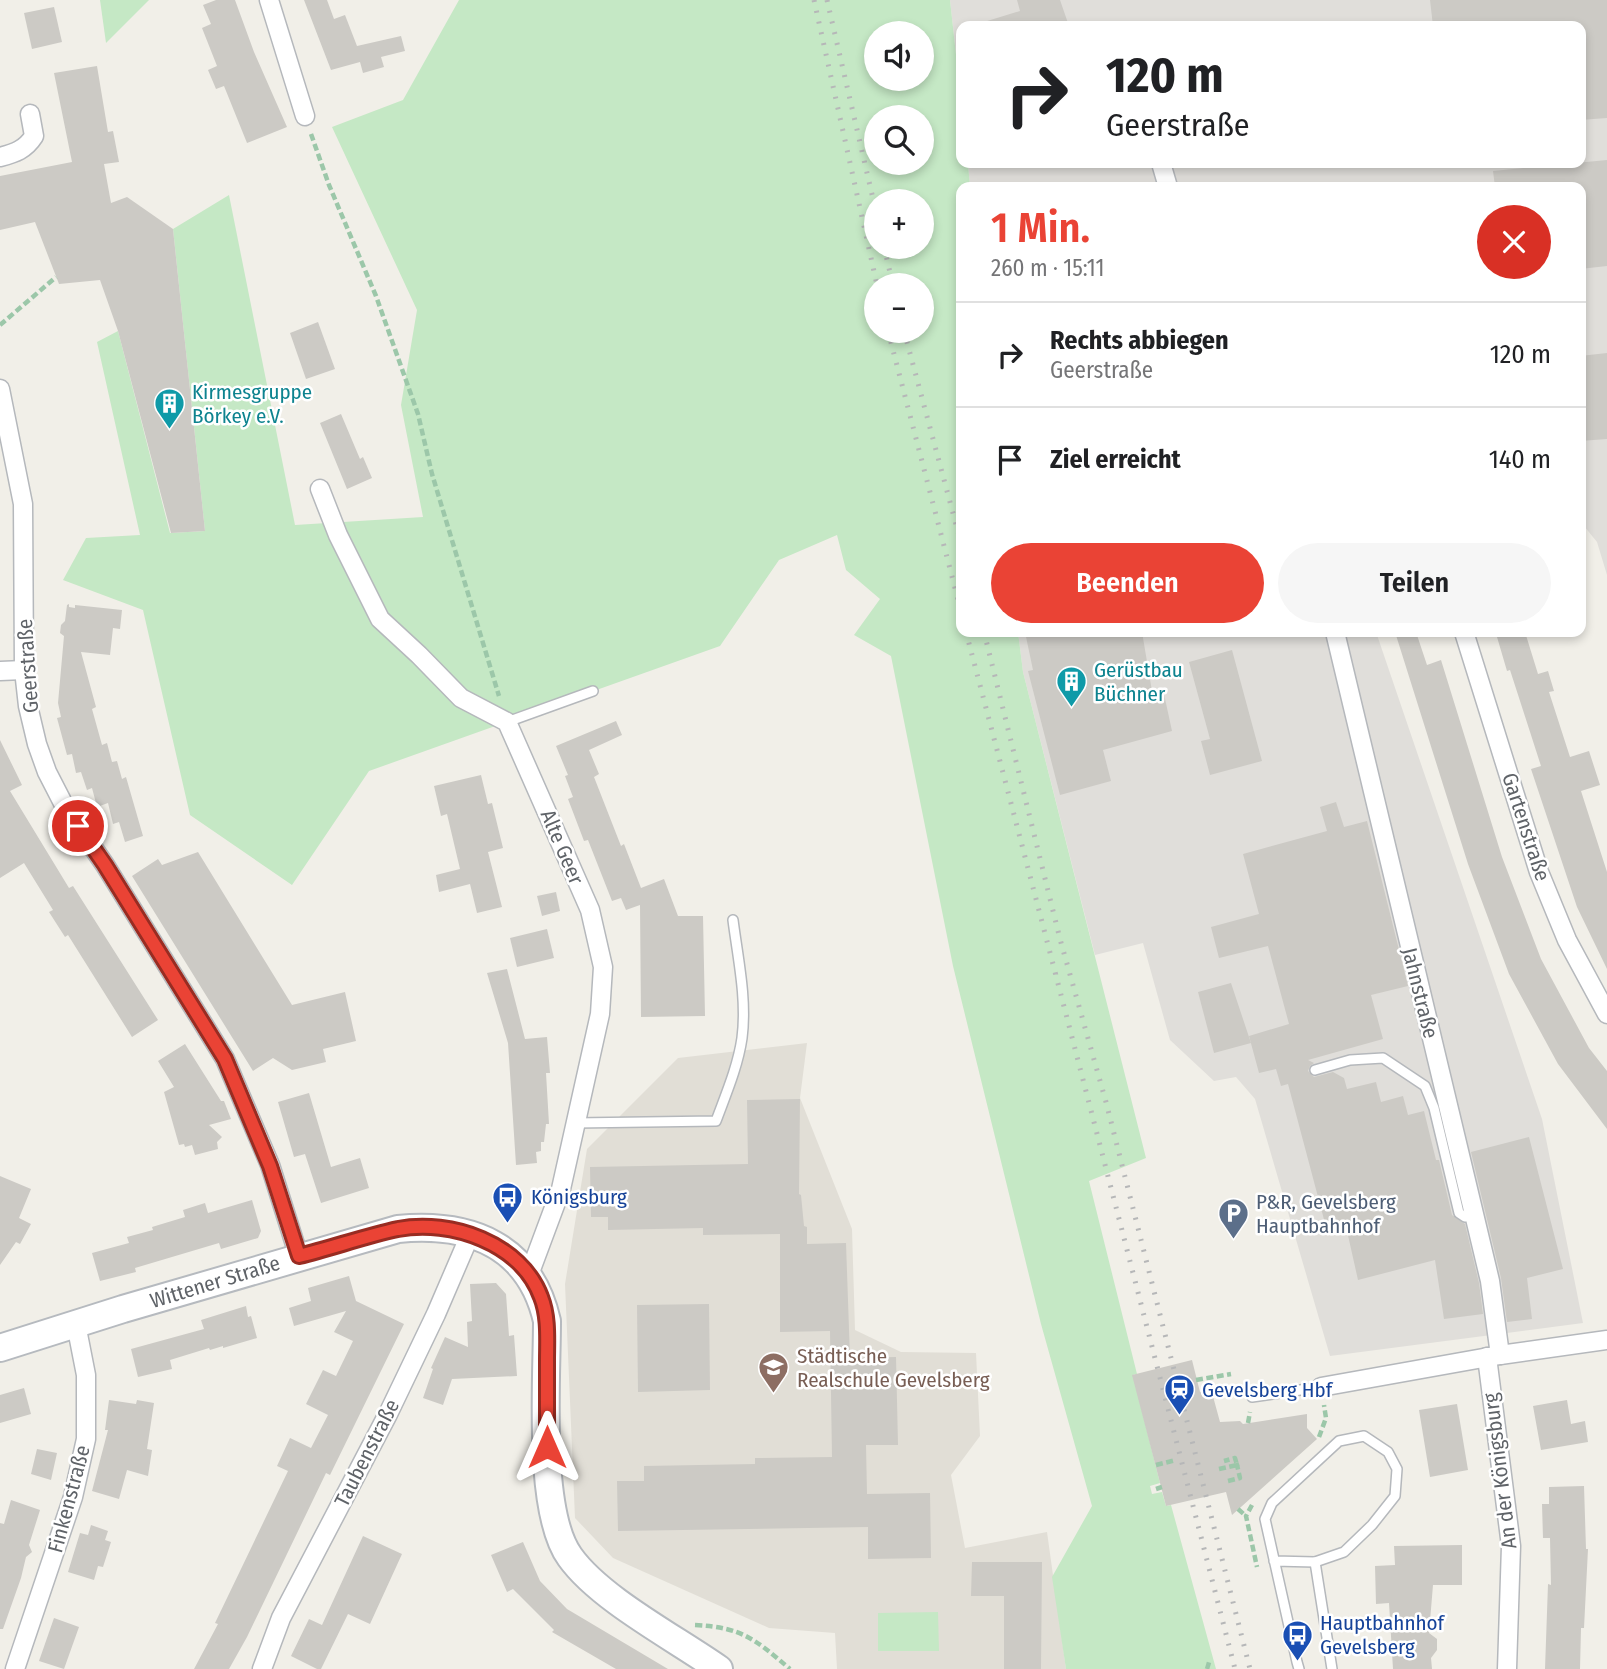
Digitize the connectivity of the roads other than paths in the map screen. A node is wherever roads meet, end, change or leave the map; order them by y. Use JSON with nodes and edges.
{"nodes":[{"id":1,"x":269,"y":0,"type":"edge"},
{"id":2,"x":30,"y":114,"type":"dead end"},
{"id":3,"x":305,"y":116,"type":"road end"},
{"id":4,"x":0,"y":157,"type":"edge"},
{"id":5,"x":0,"y":391,"type":"edge"},
{"id":6,"x":320,"y":489,"type":"dead end"},
{"id":7,"x":1336,"y":637,"type":"edge"},
{"id":8,"x":1466,"y":637,"type":"edge"},
{"id":9,"x":24,"y":670,"type":"junction"},
{"id":10,"x":0,"y":671,"type":"edge"},
{"id":11,"x":593,"y":691,"type":"dead end"},
{"id":12,"x":507,"y":722,"type":"junction"},
{"id":13,"x":733,"y":920,"type":"dead end"},
{"id":14,"x":1607,"y":1014,"type":"edge"},
{"id":15,"x":1315,"y":1070,"type":"dead end"},
{"id":16,"x":575,"y":1124,"type":"junction"},
{"id":17,"x":1474,"y":1215,"type":"junction"},
{"id":18,"x":470,"y":1235,"type":"junction"},
{"id":19,"x":299,"y":1256,"type":"junction"},
{"id":20,"x":529,"y":1275,"type":"junction"},
{"id":21,"x":76,"y":1324,"type":"junction"},
{"id":22,"x":1607,"y":1340,"type":"edge"},
{"id":23,"x":0,"y":1348,"type":"edge"},
{"id":24,"x":1493,"y":1356,"type":"junction"},
{"id":25,"x":1321,"y":1387,"type":"joint"},
{"id":26,"x":1252,"y":1397,"type":"dead end"},
{"id":27,"x":1274,"y":1561,"type":"junction"},
{"id":28,"x":1315,"y":1562,"type":"junction"},
{"id":29,"x":15,"y":1669,"type":"edge"},
{"id":30,"x":262,"y":1669,"type":"edge"},
{"id":31,"x":719,"y":1669,"type":"edge"},
{"id":32,"x":1299,"y":1669,"type":"edge"},
{"id":33,"x":1332,"y":1669,"type":"edge"},
{"id":34,"x":1507,"y":1669,"type":"edge"}],
"edges":[{"from":1,"to":3,"type":"street"},
{"from":2,"to":4,"type":"street"},
{"from":5,"to":9,"type":"street","name":"Geerstraße"},
{"from":6,"to":12,"type":"street"},
{"from":7,"to":17,"type":"street","name":"Jahnstraße"},
{"from":8,"to":14,"type":"street","name":"Gartenstraße"},
{"from":9,"to":10,"type":"street"},
{"from":9,"to":19,"type":"street","name":"Geerstraße"},
{"from":11,"to":12,"type":"lane"},
{"from":12,"to":16,"type":"street","name":"Alte Geer"},
{"from":13,"to":16,"type":"lane"},
{"from":15,"to":17,"type":"lane"},
{"from":16,"to":20,"type":"street","name":"Alte Geer"},
{"from":17,"to":24,"type":"street","name":"Jahnstraße"},
{"from":18,"to":19,"type":"main road","name":"Wittener Straße"},
{"from":18,"to":20,"type":"main road","name":"Wittener Straße"},
{"from":18,"to":30,"type":"street","name":"Taubenstraße"},
{"from":19,"to":21,"type":"main road","name":"Wittener Straße"},
{"from":20,"to":31,"type":"main road","name":"Wittener Straße"},
{"from":21,"to":23,"type":"main road","name":"Wittener Straße"},
{"from":21,"to":29,"type":"street","name":"Finkenstraße"},
{"from":22,"to":24,"type":"street"},
{"from":24,"to":25,"type":"street"},
{"from":24,"to":34,"type":"street","name":"An der Königsburg"},
{"from":25,"to":26,"type":"lane"},
{"from":27,"to":28,"type":"lane"},
{"from":27,"to":28,"type":"lane"},
{"from":27,"to":32,"type":"lane"},
{"from":28,"to":33,"type":"lane"}]}
